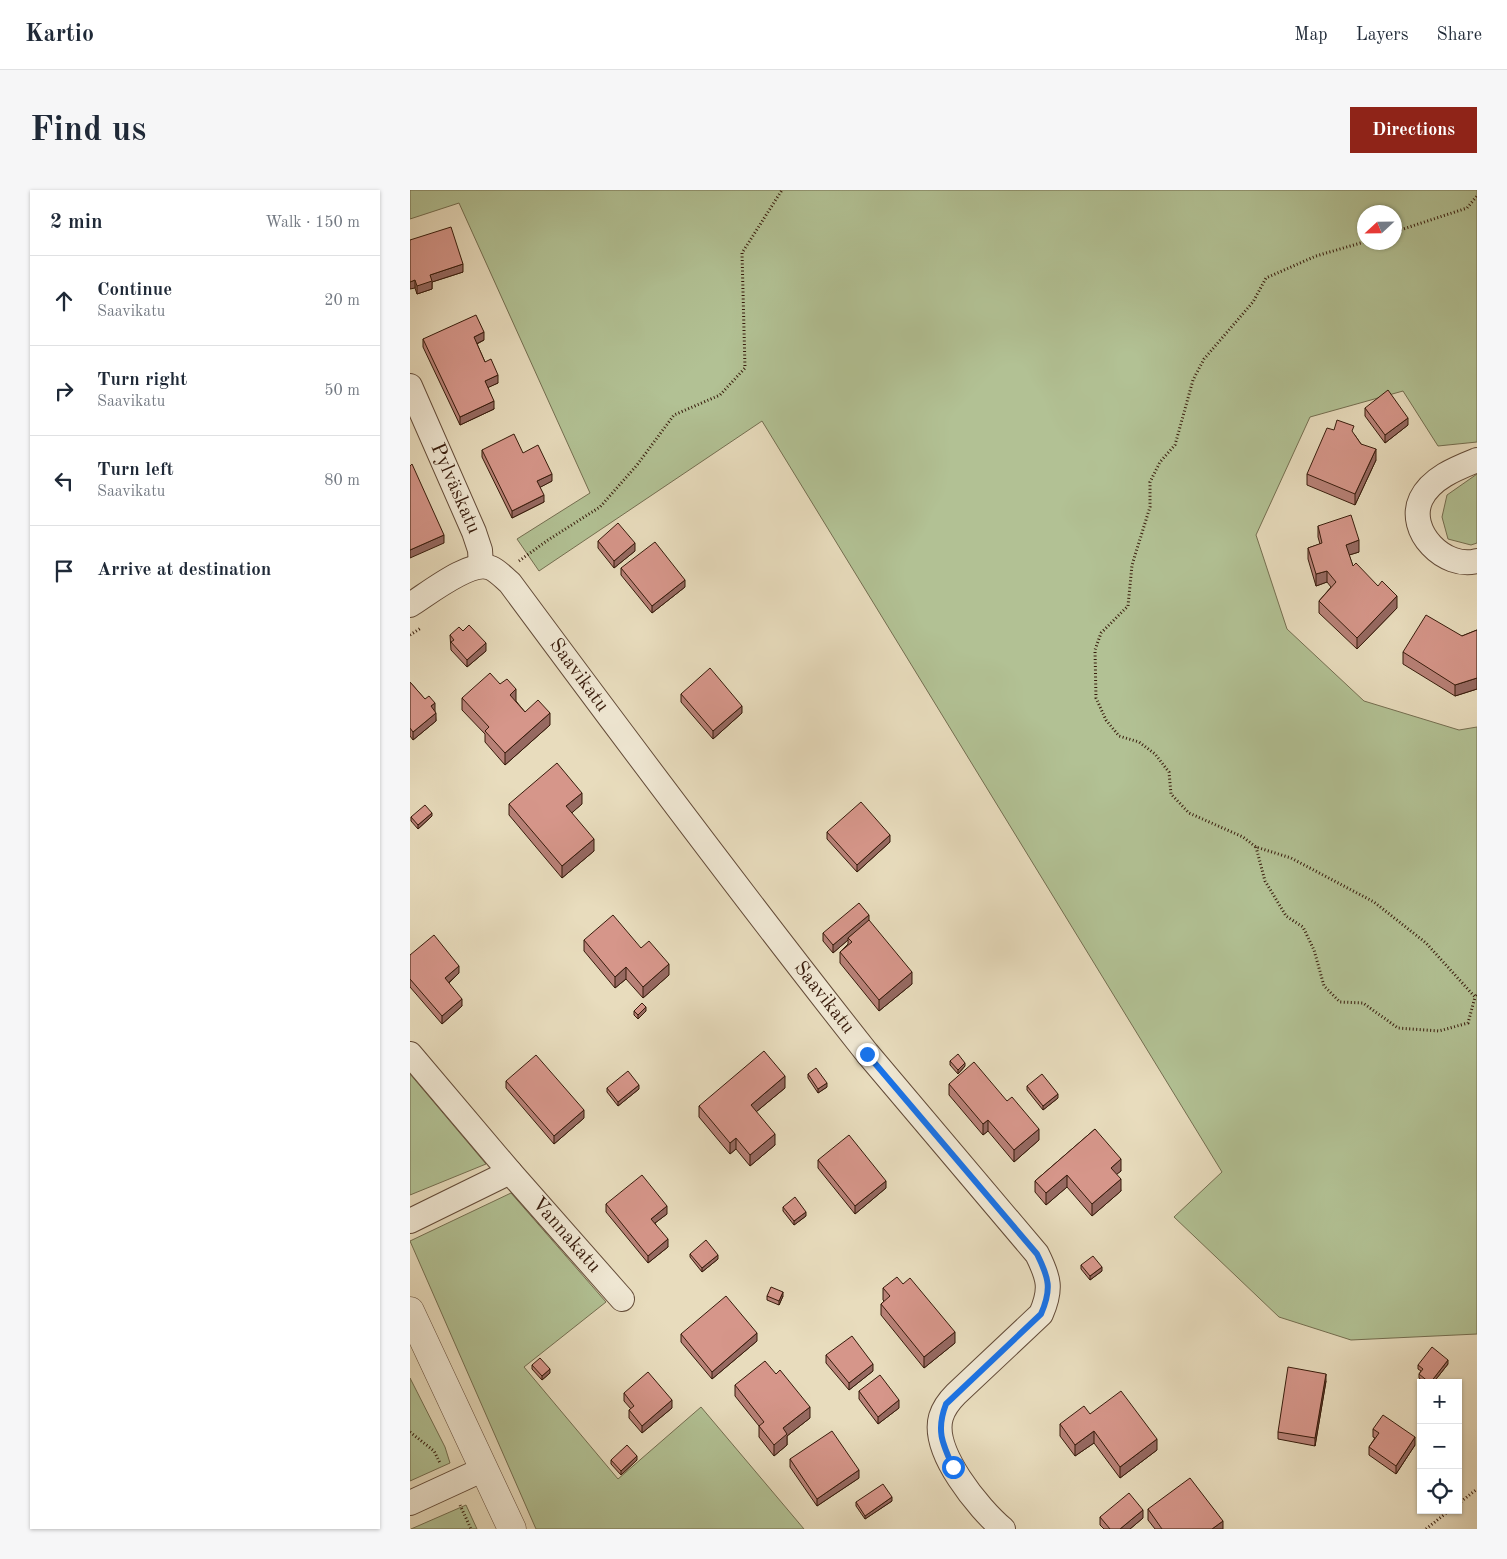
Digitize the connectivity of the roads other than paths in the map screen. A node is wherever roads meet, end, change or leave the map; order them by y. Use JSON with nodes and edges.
{"nodes":[{"id":1,"x":410,"y":386,"type":"edge"},
{"id":2,"x":1477,"y":460,"type":"edge"},
{"id":3,"x":1477,"y":561,"type":"edge"},
{"id":4,"x":491,"y":570,"type":"junction"},
{"id":5,"x":410,"y":605,"type":"edge"},
{"id":6,"x":410,"y":1054,"type":"edge"},
{"id":7,"x":510,"y":1172,"type":"junction"},
{"id":8,"x":410,"y":1221,"type":"edge"},
{"id":9,"x":622,"y":1299,"type":"dead end"},
{"id":10,"x":410,"y":1311,"type":"edge"},
{"id":11,"x":484,"y":1469,"type":"junction"},
{"id":12,"x":410,"y":1502,"type":"edge"},
{"id":13,"x":512,"y":1529,"type":"edge"},
{"id":14,"x":1004,"y":1529,"type":"edge"}],
"edges":[{"from":1,"to":4,"type":"street","name":"Pylväskatu"},
{"from":2,"to":3,"type":"street"},
{"from":4,"to":5,"type":"street"},
{"from":4,"to":14,"type":"street","name":"Saavikatu"},
{"from":6,"to":7,"type":"street","name":"Vannakatu"},
{"from":7,"to":8,"type":"street"},
{"from":7,"to":9,"type":"street","name":"Vannakatu"},
{"from":10,"to":11,"type":"street"},
{"from":11,"to":12,"type":"street"},
{"from":11,"to":13,"type":"street"}]}
